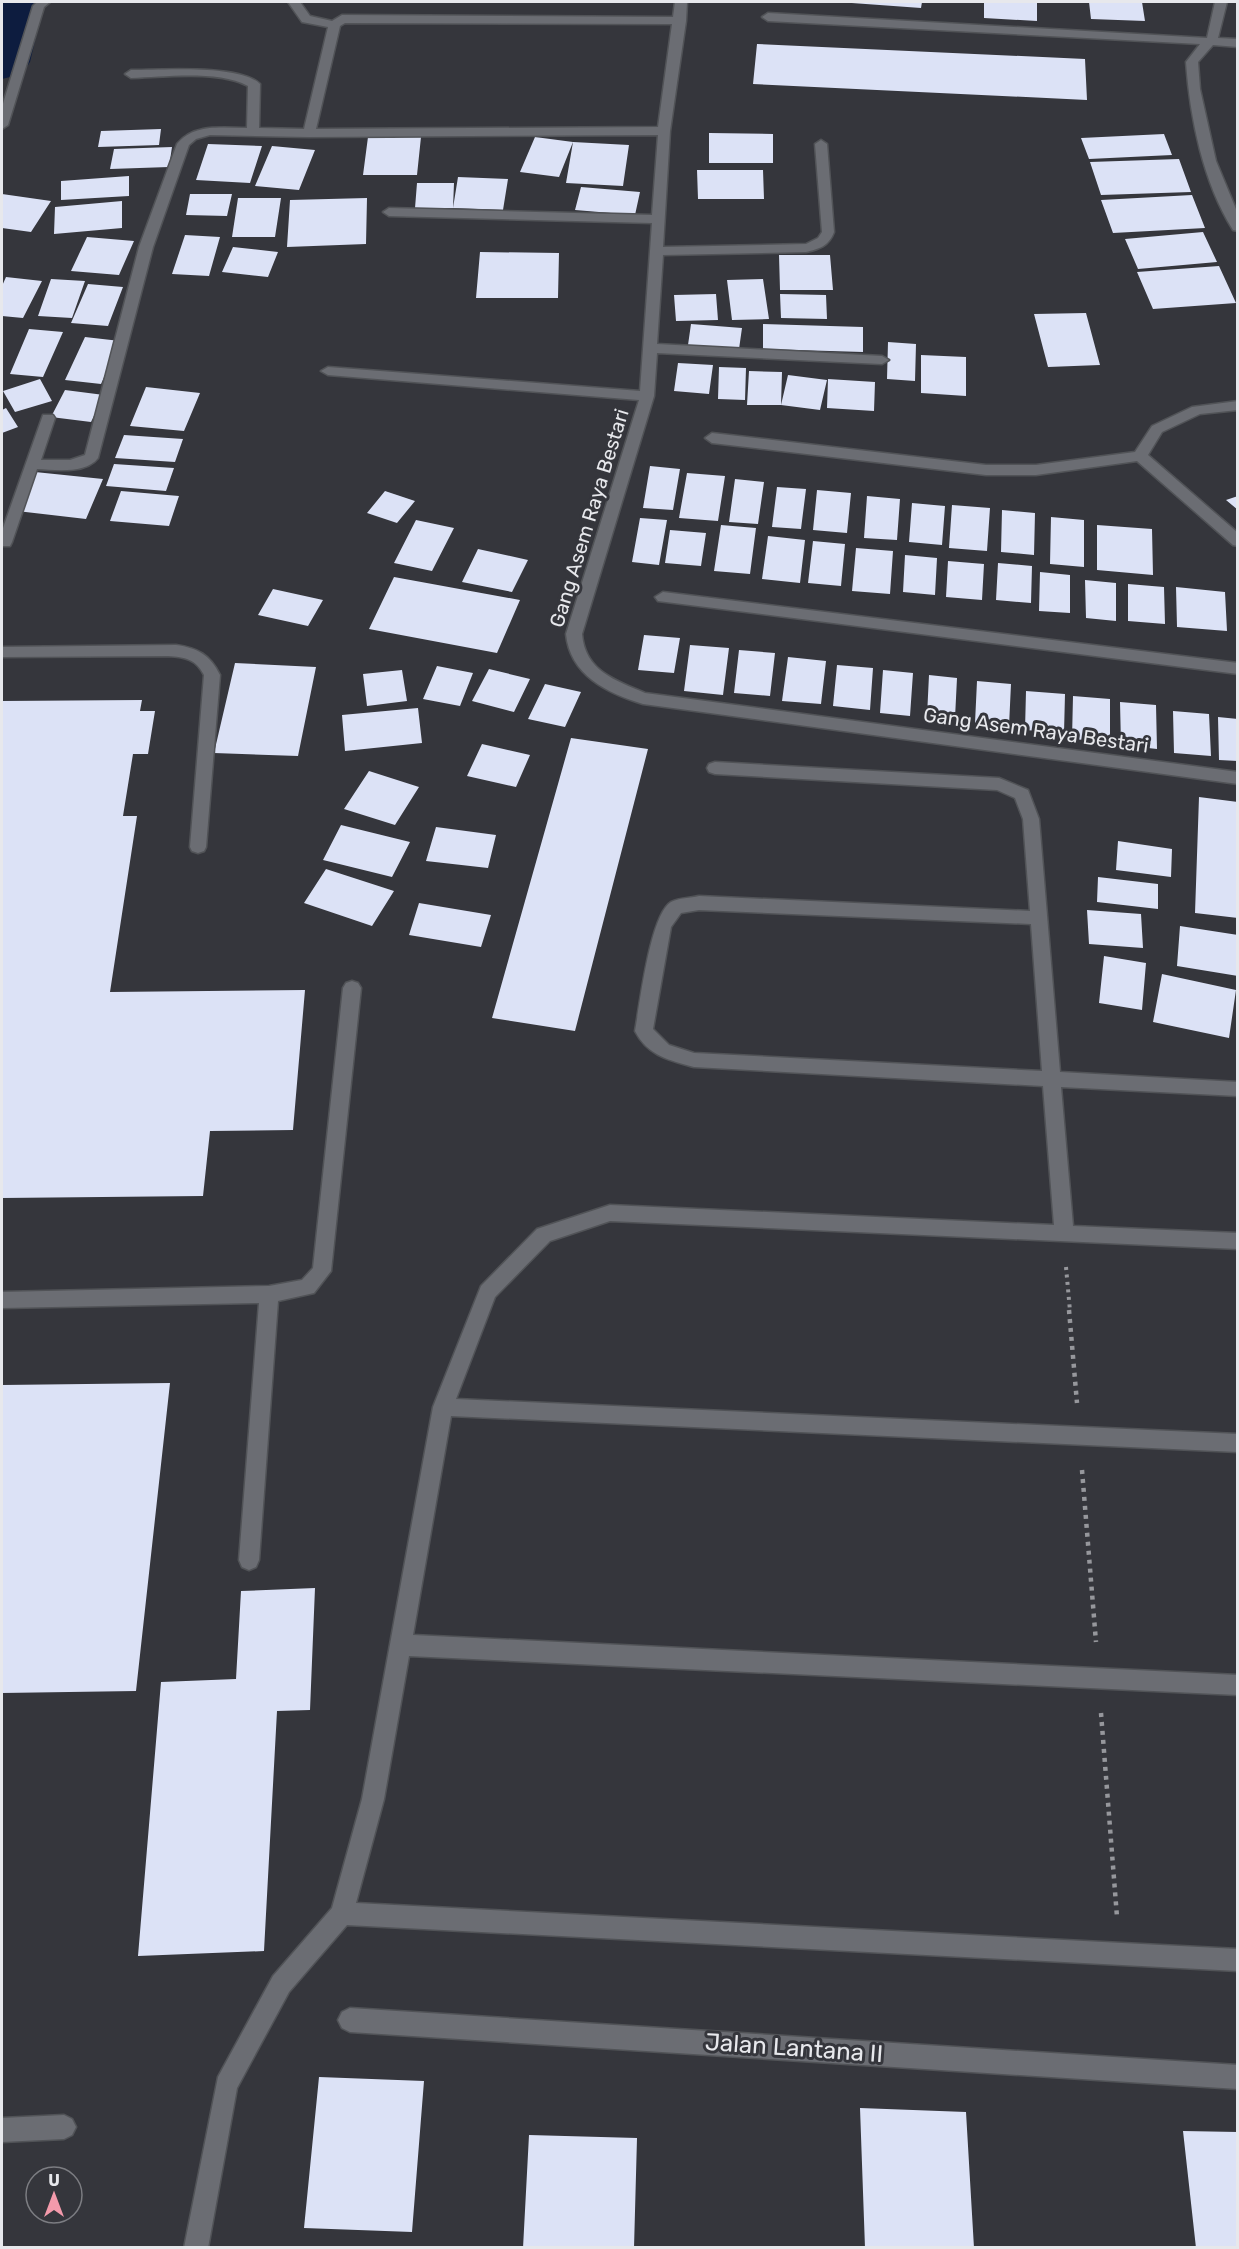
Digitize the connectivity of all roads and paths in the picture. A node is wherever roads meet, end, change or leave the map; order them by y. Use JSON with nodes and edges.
{"nodes":[{"id":1,"x":44,"y":2,"type":"edge"},
{"id":2,"x":294,"y":2,"type":"edge"},
{"id":3,"x":681,"y":2,"type":"edge"},
{"id":4,"x":1221,"y":2,"type":"edge"},
{"id":5,"x":768,"y":17,"type":"dead end"},
{"id":6,"x":680,"y":21,"type":"junction"},
{"id":7,"x":334,"y":25,"type":"junction"},
{"id":8,"x":1212,"y":40,"type":"junction"},
{"id":9,"x":1238,"y":43,"type":"edge"},
{"id":10,"x":131,"y":74,"type":"dead end"},
{"id":11,"x":2,"y":125,"type":"edge"},
{"id":12,"x":664,"y":131,"type":"junction"},
{"id":13,"x":253,"y":132,"type":"junction"},
{"id":14,"x":309,"y":133,"type":"junction"},
{"id":15,"x":821,"y":144,"type":"dead end"},
{"id":16,"x":389,"y":212,"type":"dead end"},
{"id":17,"x":659,"y":219,"type":"junction"},
{"id":18,"x":1238,"y":227,"type":"edge"},
{"id":19,"x":656,"y":251,"type":"junction"},
{"id":20,"x":652,"y":348,"type":"junction"},
{"id":21,"x":882,"y":360,"type":"dead end"},
{"id":22,"x":328,"y":371,"type":"dead end"},
{"id":23,"x":647,"y":396,"type":"junction"},
{"id":24,"x":1238,"y":405,"type":"edge"},
{"id":25,"x":48,"y":418,"type":"dead end"},
{"id":26,"x":712,"y":438,"type":"dead end"},
{"id":27,"x":1140,"y":456,"type":"junction"},
{"id":28,"x":31,"y":464,"type":"junction"},
{"id":29,"x":1238,"y":541,"type":"edge"},
{"id":30,"x":5,"y":542,"type":"dead end"},
{"id":31,"x":663,"y":597,"type":"dead end"},
{"id":32,"x":2,"y":652,"type":"edge"},
{"id":33,"x":1238,"y":669,"type":"edge"},
{"id":34,"x":715,"y":768,"type":"dead end"},
{"id":35,"x":1238,"y":778,"type":"edge"},
{"id":36,"x":198,"y":847,"type":"dead end"},
{"id":37,"x":1040,"y":918,"type":"junction"},
{"id":38,"x":352,"y":988,"type":"dead end"},
{"id":39,"x":1052,"y":1078,"type":"junction"},
{"id":40,"x":1238,"y":1089,"type":"edge"},
{"id":41,"x":1064,"y":1233,"type":"junction"},
{"id":42,"x":1238,"y":1241,"type":"edge"},
{"id":43,"x":269,"y":1294,"type":"junction"},
{"id":44,"x":2,"y":1300,"type":"edge"},
{"id":45,"x":443,"y":1407,"type":"junction"},
{"id":46,"x":1080,"y":1436,"type":"junction"},
{"id":47,"x":1238,"y":1443,"type":"edge"},
{"id":48,"x":249,"y":1560,"type":"dead end"},
{"id":49,"x":401,"y":1645,"type":"junction"},
{"id":50,"x":1099,"y":1678,"type":"junction"},
{"id":51,"x":1238,"y":1685,"type":"edge"},
{"id":52,"x":342,"y":1914,"type":"junction"},
{"id":53,"x":1120,"y":1954,"type":"junction"},
{"id":54,"x":1238,"y":1960,"type":"edge"},
{"id":55,"x":350,"y":2020,"type":"dead end"},
{"id":56,"x":1238,"y":2077,"type":"edge"},
{"id":57,"x":64,"y":2127,"type":"dead end"},
{"id":58,"x":2,"y":2130,"type":"edge"},
{"id":59,"x":196,"y":2247,"type":"edge"}],
"edges":[{"from":1,"to":11,"type":"street"},
{"from":2,"to":7,"type":"street"},
{"from":3,"to":6,"type":"street","name":"Gang Asem Raya Bestari"},
{"from":4,"to":8,"type":"street"},
{"from":5,"to":8,"type":"street"},
{"from":6,"to":7,"type":"street"},
{"from":6,"to":12,"type":"street","name":"Gang Asem Raya Bestari"},
{"from":7,"to":14,"type":"street"},
{"from":8,"to":9,"type":"street"},
{"from":8,"to":18,"type":"street"},
{"from":10,"to":13,"type":"street"},
{"from":12,"to":14,"type":"street"},
{"from":12,"to":17,"type":"street","name":"Gang Asem Raya Bestari"},
{"from":13,"to":14,"type":"street"},
{"from":13,"to":28,"type":"street"},
{"from":15,"to":19,"type":"street"},
{"from":16,"to":17,"type":"street"},
{"from":17,"to":19,"type":"street","name":"Gang Asem Raya Bestari"},
{"from":19,"to":20,"type":"street","name":"Gang Asem Raya Bestari"},
{"from":20,"to":21,"type":"street"},
{"from":20,"to":23,"type":"street","name":"Gang Asem Raya Bestari"},
{"from":22,"to":23,"type":"street"},
{"from":23,"to":35,"type":"street","name":"Gang Asem Raya Bestari"},
{"from":24,"to":27,"type":"street"},
{"from":25,"to":28,"type":"street"},
{"from":26,"to":27,"type":"street"},
{"from":27,"to":29,"type":"street"},
{"from":28,"to":30,"type":"street"},
{"from":31,"to":33,"type":"street"},
{"from":32,"to":36,"type":"street"},
{"from":34,"to":37,"type":"street"},
{"from":37,"to":39,"type":"street"},
{"from":37,"to":39,"type":"street"},
{"from":38,"to":43,"type":"street"},
{"from":39,"to":40,"type":"street"},
{"from":39,"to":41,"type":"street"},
{"from":41,"to":42,"type":"street"},
{"from":41,"to":45,"type":"street"},
{"from":41,"to":46,"type":"path"},
{"from":43,"to":44,"type":"street"},
{"from":43,"to":48,"type":"street"},
{"from":45,"to":46,"type":"street"},
{"from":45,"to":49,"type":"street"},
{"from":46,"to":47,"type":"street"},
{"from":46,"to":50,"type":"path"},
{"from":49,"to":50,"type":"street"},
{"from":49,"to":52,"type":"street"},
{"from":50,"to":51,"type":"street"},
{"from":50,"to":53,"type":"path"},
{"from":52,"to":53,"type":"street"},
{"from":52,"to":59,"type":"street"},
{"from":53,"to":54,"type":"street"},
{"from":55,"to":56,"type":"street","name":"Jalan Lantana II"},
{"from":57,"to":58,"type":"street"}]}
